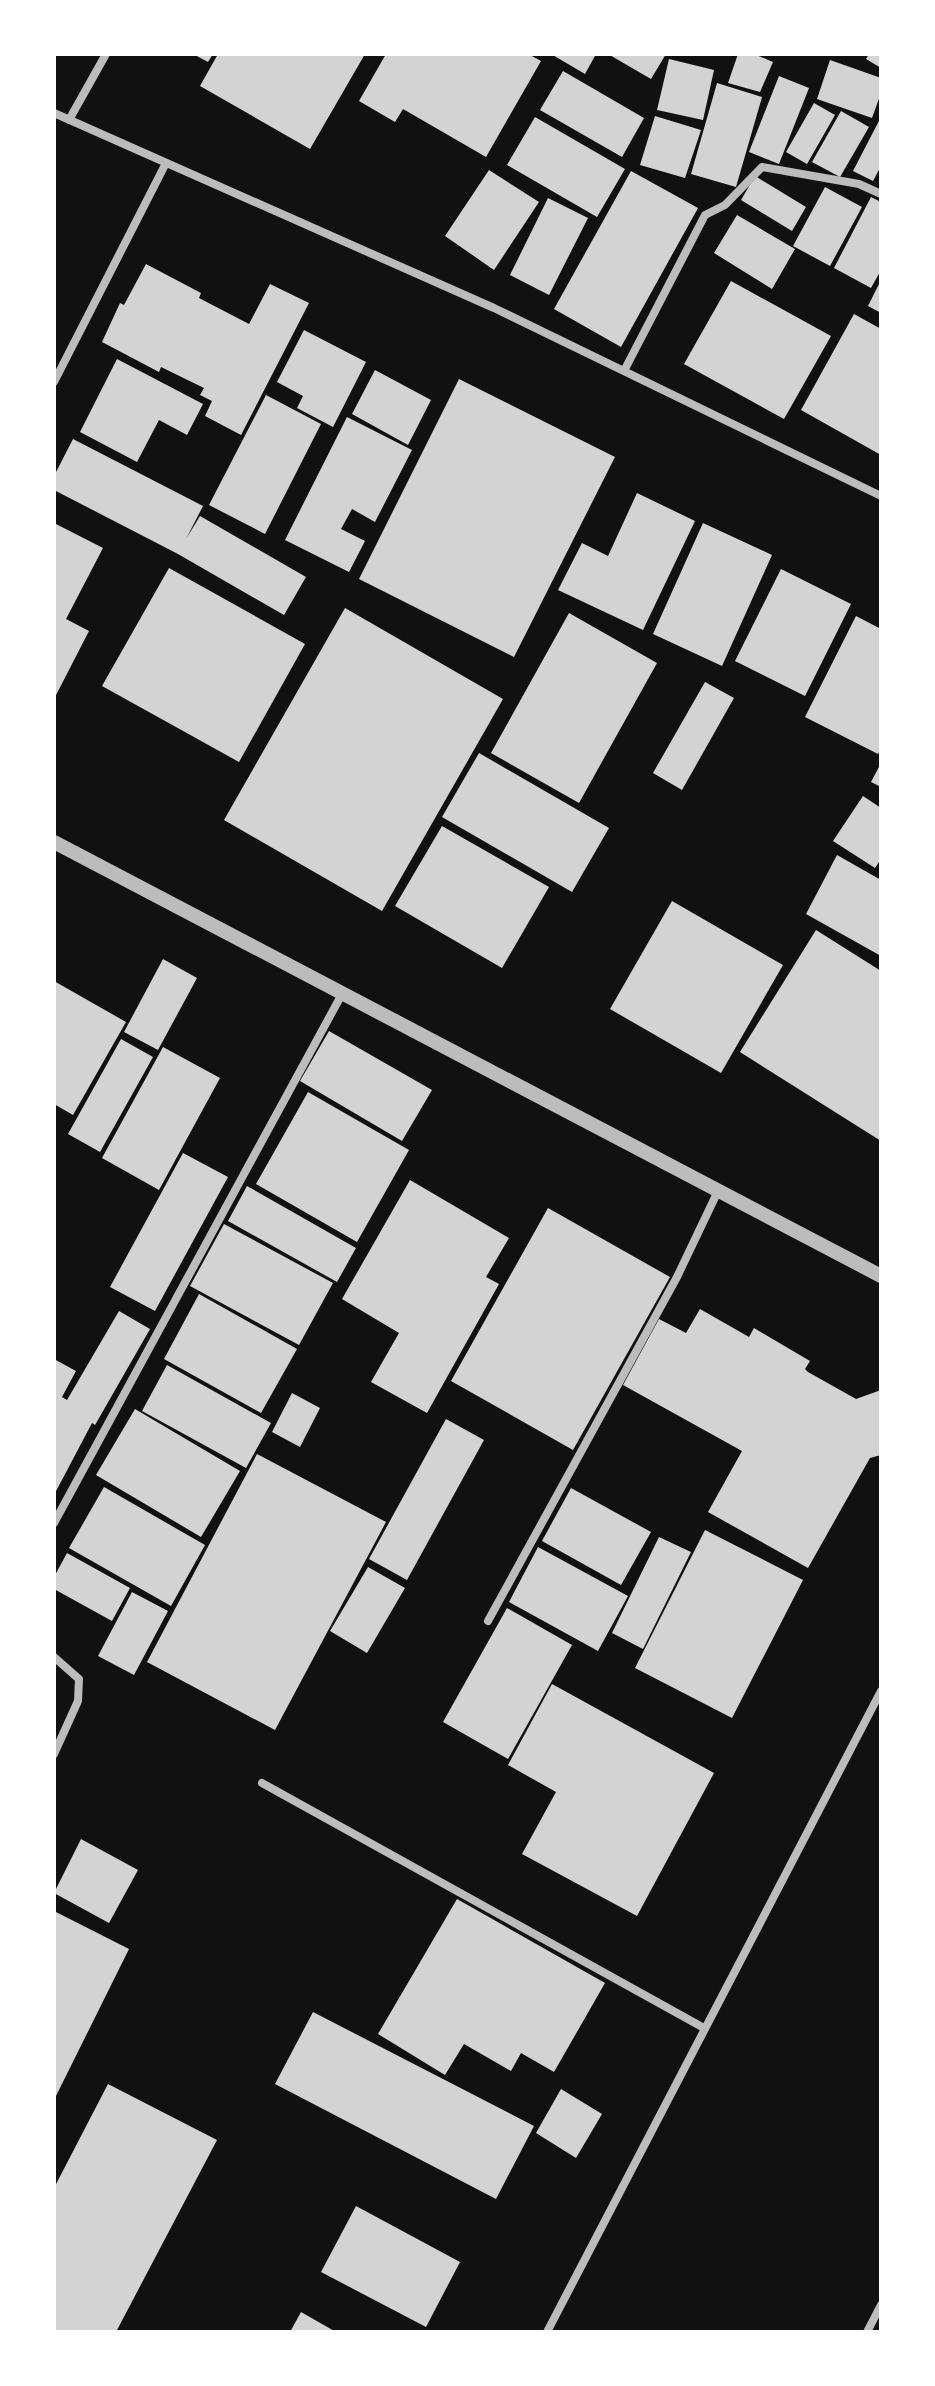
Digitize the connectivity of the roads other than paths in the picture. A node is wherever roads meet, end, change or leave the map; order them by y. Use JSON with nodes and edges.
{"nodes":[{"id":1,"x":106,"y":54,"type":"edge"},
{"id":2,"x":54,"y":113,"type":"edge"},
{"id":3,"x":69,"y":120,"type":"junction"},
{"id":4,"x":166,"y":163,"type":"junction"},
{"id":5,"x":881,"y":194,"type":"edge"},
{"id":6,"x":625,"y":369,"type":"junction"},
{"id":7,"x":54,"y":382,"type":"edge"},
{"id":8,"x":881,"y":496,"type":"edge"},
{"id":9,"x":54,"y":842,"type":"edge"},
{"id":10,"x":342,"y":994,"type":"junction"},
{"id":11,"x":718,"y":1191,"type":"junction"},
{"id":12,"x":881,"y":1276,"type":"edge"},
{"id":13,"x":54,"y":1523,"type":"edge"},
{"id":14,"x":488,"y":1621,"type":"dead end"},
{"id":15,"x":54,"y":1657,"type":"edge"},
{"id":16,"x":881,"y":1691,"type":"edge"},
{"id":17,"x":54,"y":1754,"type":"edge"},
{"id":18,"x":262,"y":1783,"type":"dead end"},
{"id":19,"x":704,"y":2028,"type":"junction"},
{"id":20,"x":881,"y":2305,"type":"edge"},
{"id":21,"x":547,"y":2332,"type":"edge"},
{"id":22,"x":867,"y":2332,"type":"edge"}],
"edges":[{"from":1,"to":3,"type":"street"},
{"from":2,"to":3,"type":"street"},
{"from":3,"to":4,"type":"street"},
{"from":4,"to":6,"type":"street"},
{"from":4,"to":7,"type":"street"},
{"from":5,"to":6,"type":"street"},
{"from":6,"to":8,"type":"street"},
{"from":9,"to":10,"type":"street"},
{"from":10,"to":11,"type":"street"},
{"from":10,"to":13,"type":"street"},
{"from":11,"to":12,"type":"street"},
{"from":11,"to":14,"type":"street"},
{"from":15,"to":17,"type":"street"},
{"from":16,"to":19,"type":"street"},
{"from":18,"to":19,"type":"street"},
{"from":19,"to":21,"type":"street"},
{"from":20,"to":22,"type":"street"}]}
